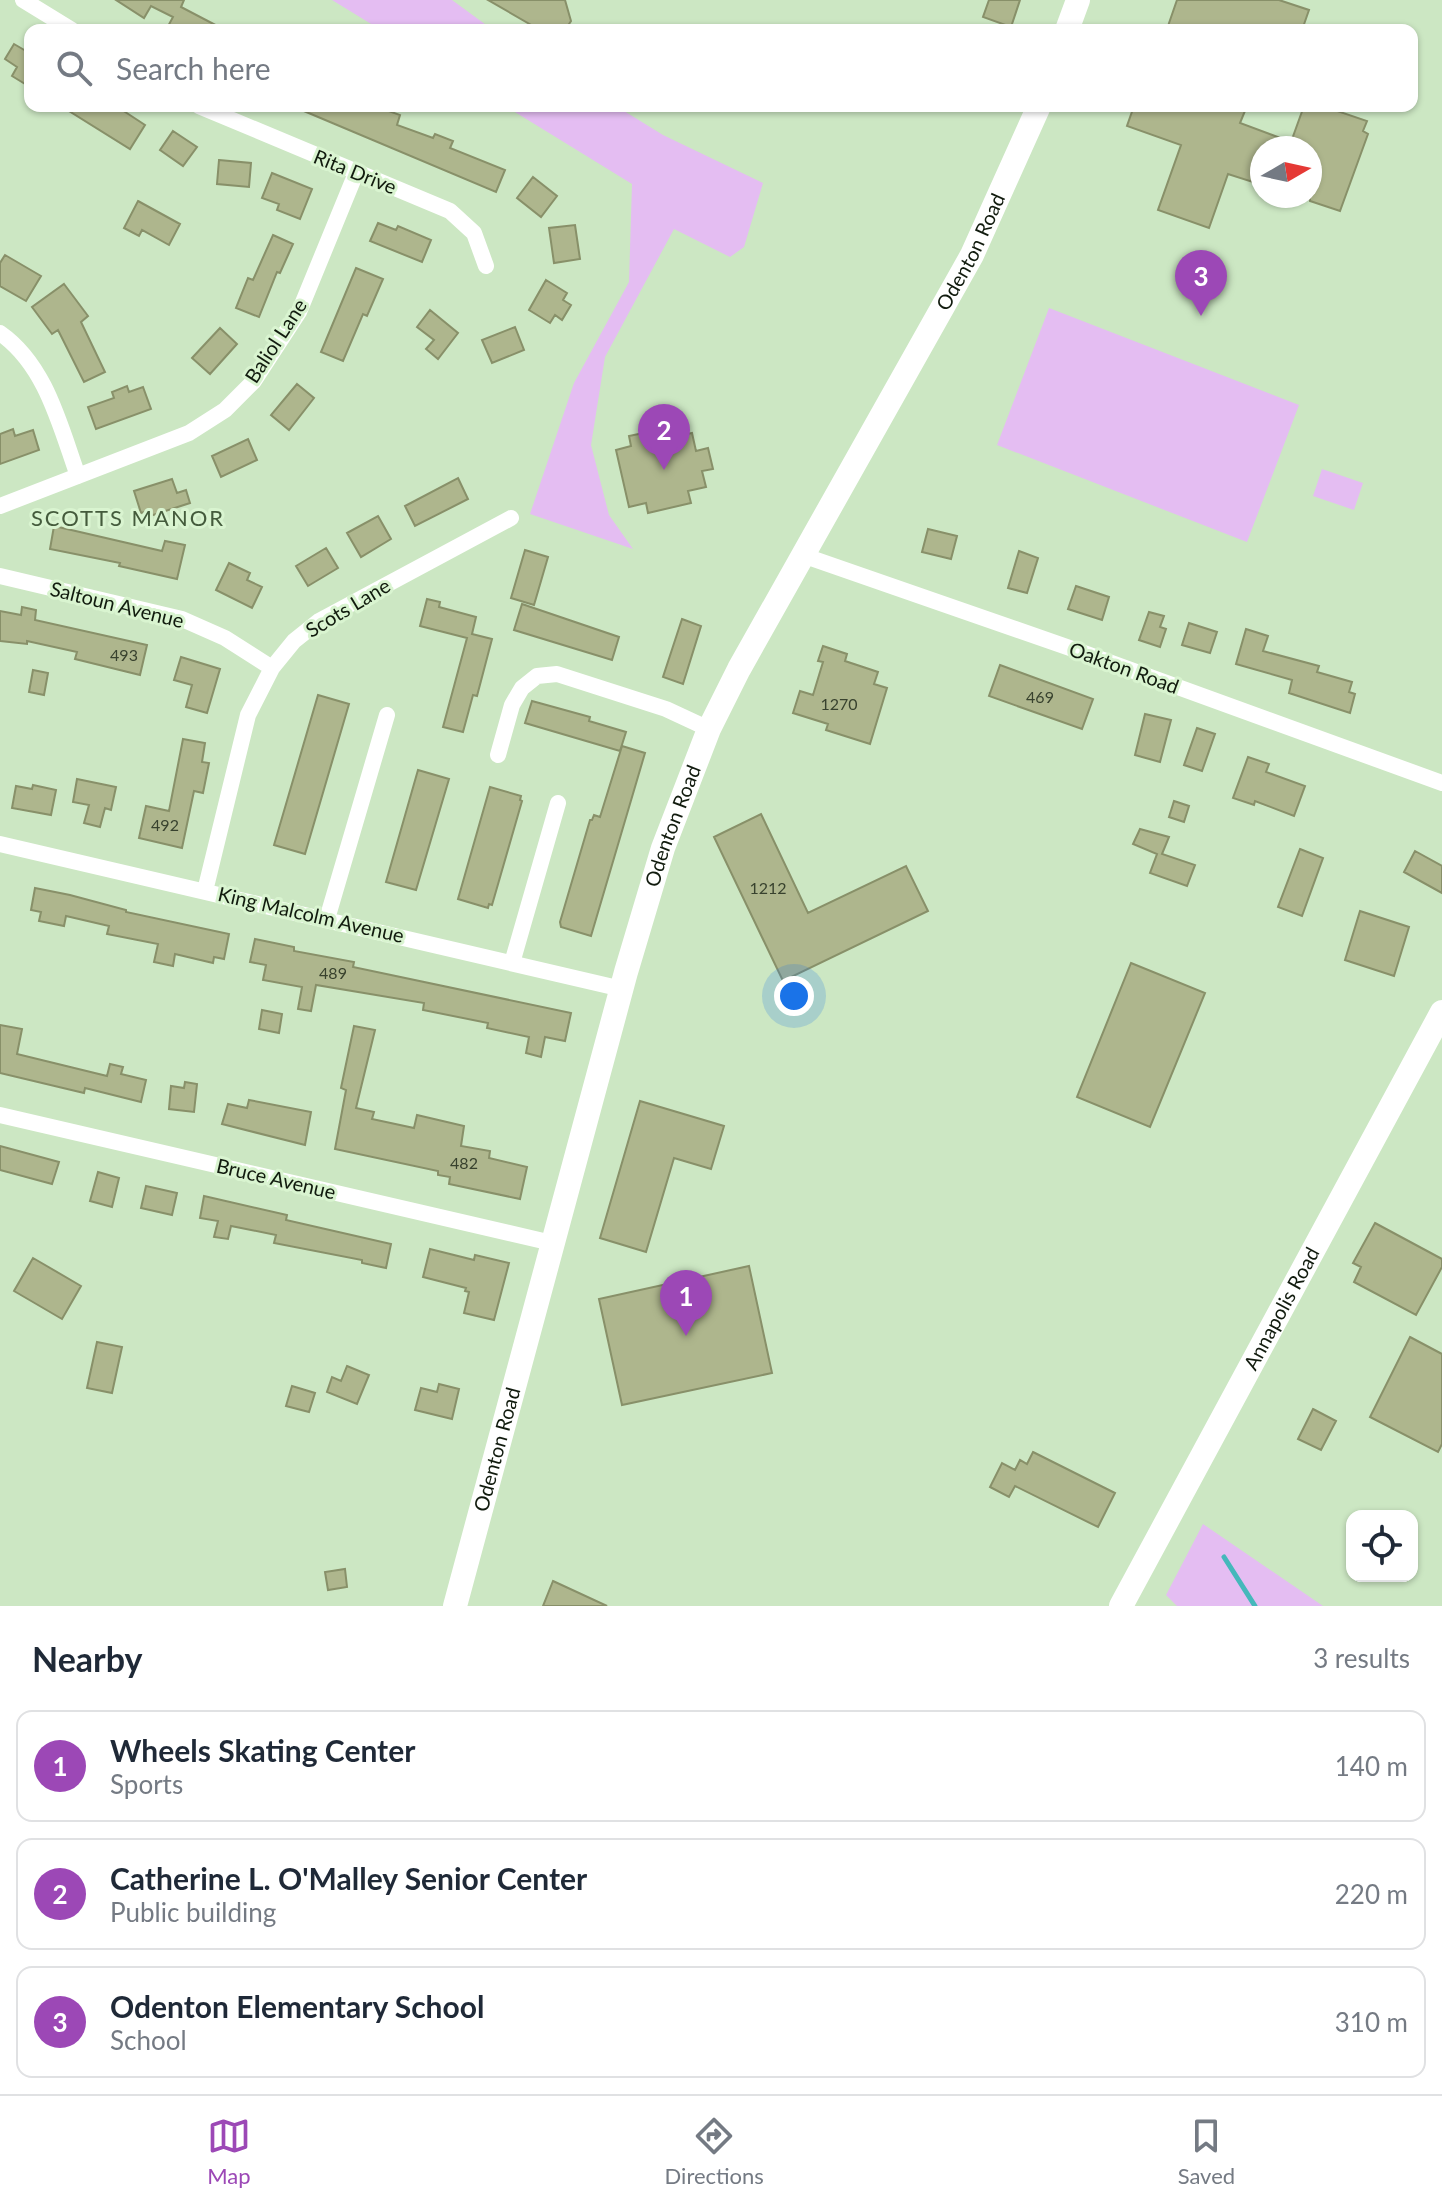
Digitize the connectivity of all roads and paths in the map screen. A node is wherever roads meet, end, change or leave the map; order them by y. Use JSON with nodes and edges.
{"nodes":[{"id":1,"x":23,"y":0,"type":"edge"},
{"id":2,"x":1078,"y":0,"type":"edge"},
{"id":3,"x":62,"y":24,"type":"edge"},
{"id":4,"x":1069,"y":24,"type":"edge"},
{"id":5,"x":213,"y":112,"type":"edge"},
{"id":6,"x":1036,"y":112,"type":"edge"},
{"id":7,"x":356,"y":173,"type":"junction"},
{"id":8,"x":486,"y":266,"type":"dead end"},
{"id":9,"x":0,"y":333,"type":"edge"},
{"id":10,"x":78,"y":476,"type":"junction"},
{"id":11,"x":0,"y":506,"type":"edge"},
{"id":12,"x":511,"y":518,"type":"dead end"},
{"id":13,"x":805,"y":556,"type":"junction"},
{"id":14,"x":0,"y":576,"type":"edge"},
{"id":15,"x":272,"y":668,"type":"junction"},
{"id":16,"x":387,"y":715,"type":"dead end"},
{"id":17,"x":709,"y":729,"type":"junction"},
{"id":18,"x":498,"y":755,"type":"dead end"},
{"id":19,"x":1442,"y":783,"type":"edge"},
{"id":20,"x":558,"y":803,"type":"dead end"},
{"id":21,"x":0,"y":844,"type":"edge"},
{"id":22,"x":205,"y":891,"type":"junction"},
{"id":23,"x":327,"y":919,"type":"junction"},
{"id":24,"x":512,"y":963,"type":"junction"},
{"id":25,"x":622,"y":989,"type":"junction"},
{"id":26,"x":1442,"y":1012,"type":"edge"},
{"id":27,"x":0,"y":1115,"type":"edge"},
{"id":28,"x":552,"y":1243,"type":"junction"},
{"id":29,"x":455,"y":1606,"type":"edge"},
{"id":30,"x":1121,"y":1606,"type":"edge"}],
"edges":[{"from":1,"to":3,"type":"street"},
{"from":2,"to":4,"type":"street"},
{"from":5,"to":7,"type":"street","name":"Rita Drive"},
{"from":6,"to":13,"type":"street","name":"Odenton Road"},
{"from":7,"to":8,"type":"street","name":"Rita Drive"},
{"from":7,"to":10,"type":"street","name":"Baliol Lane"},
{"from":9,"to":10,"type":"street"},
{"from":10,"to":11,"type":"street","name":"Baliol Lane"},
{"from":12,"to":15,"type":"street","name":"Scots Lane"},
{"from":13,"to":17,"type":"street","name":"Odenton Road"},
{"from":13,"to":19,"type":"street","name":"Oakton Road"},
{"from":14,"to":15,"type":"street","name":"Saltoun Avenue"},
{"from":15,"to":22,"type":"street","name":"Scots Lane"},
{"from":16,"to":23,"type":"street"},
{"from":17,"to":18,"type":"street"},
{"from":17,"to":25,"type":"street","name":"Odenton Road"},
{"from":20,"to":24,"type":"street"},
{"from":21,"to":22,"type":"street","name":"King Malcolm Avenue"},
{"from":22,"to":23,"type":"street","name":"King Malcolm Avenue"},
{"from":23,"to":24,"type":"street","name":"King Malcolm Avenue"},
{"from":24,"to":25,"type":"street","name":"King Malcolm Avenue"},
{"from":25,"to":28,"type":"street","name":"Odenton Road"},
{"from":26,"to":30,"type":"street","name":"Annapolis Road"},
{"from":27,"to":28,"type":"street","name":"Bruce Avenue"},
{"from":28,"to":29,"type":"street","name":"Odenton Road"}]}
